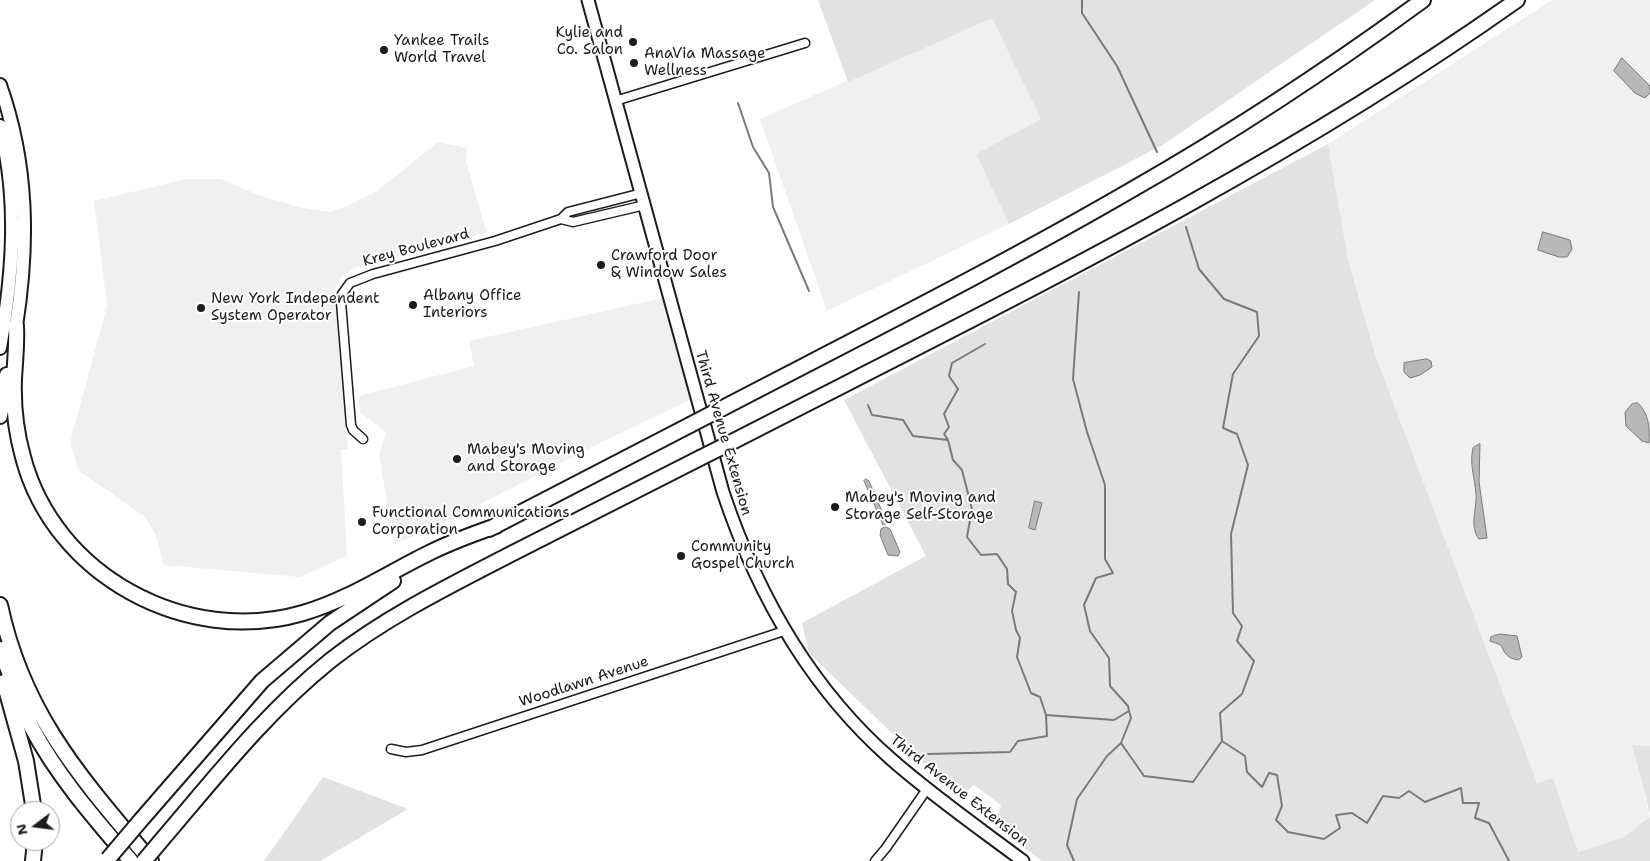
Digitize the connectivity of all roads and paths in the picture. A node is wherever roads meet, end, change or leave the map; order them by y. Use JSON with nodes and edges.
{"nodes":[{"id":1,"x":588,"y":0,"type":"edge"},
{"id":2,"x":1423,"y":0,"type":"edge"},
{"id":3,"x":1517,"y":0,"type":"edge"},
{"id":4,"x":804,"y":43,"type":"dead end"},
{"id":5,"x":0,"y":85,"type":"edge"},
{"id":6,"x":615,"y":101,"type":"junction"},
{"id":7,"x":0,"y":126,"type":"edge"},
{"id":8,"x":642,"y":193,"type":"junction"},
{"id":9,"x":645,"y":205,"type":"junction"},
{"id":10,"x":561,"y":219,"type":"junction"},
{"id":11,"x":16,"y":326,"type":"junction"},
{"id":12,"x":0,"y":348,"type":"edge"},
{"id":13,"x":0,"y":416,"type":"edge"},
{"id":14,"x":363,"y":439,"type":"dead end"},
{"id":15,"x":496,"y":526,"type":"junction"},
{"id":16,"x":0,"y":604,"type":"edge"},
{"id":17,"x":784,"y":632,"type":"junction"},
{"id":18,"x":0,"y":649,"type":"edge"},
{"id":19,"x":0,"y":669,"type":"edge"},
{"id":20,"x":391,"y":749,"type":"dead end"},
{"id":21,"x":927,"y":789,"type":"junction"},
{"id":22,"x":32,"y":801,"type":"edge"},
{"id":23,"x":107,"y":860,"type":"edge"},
{"id":24,"x":131,"y":861,"type":"edge"},
{"id":25,"x":144,"y":861,"type":"edge"},
{"id":26,"x":151,"y":861,"type":"edge"},
{"id":27,"x":874,"y":861,"type":"edge"},
{"id":28,"x":1024,"y":861,"type":"edge"}],
"edges":[{"from":1,"to":6,"type":"street","name":"Third Avenue Extension"},
{"from":2,"to":15,"type":"highway","bridge":true},
{"from":3,"to":25,"type":"highway","bridge":true},
{"from":4,"to":6,"type":"street"},
{"from":5,"to":11,"type":"main road"},
{"from":6,"to":8,"type":"street","name":"Third Avenue Extension"},
{"from":7,"to":12,"type":"main road"},
{"from":8,"to":9,"type":"street","name":"Third Avenue Extension"},
{"from":8,"to":10,"type":"street","name":"Krey Boulevard"},
{"from":9,"to":10,"type":"street","name":"Krey Boulevard"},
{"from":9,"to":17,"type":"street","name":"Third Avenue Extension"},
{"from":10,"to":14,"type":"street","name":"Krey Boulevard"},
{"from":11,"to":13,"type":"highway"},
{"from":11,"to":15,"type":"highway"},
{"from":15,"to":23,"type":"highway","bridge":true},
{"from":16,"to":26,"type":"highway"},
{"from":17,"to":20,"type":"street","name":"Woodlawn Avenue"},
{"from":17,"to":21,"type":"street","name":"Third Avenue Extension"},
{"from":18,"to":24,"type":"highway"},
{"from":19,"to":22,"type":"highway"},
{"from":21,"to":27,"type":"street"},
{"from":21,"to":28,"type":"street","name":"Third Avenue Extension"}]}
